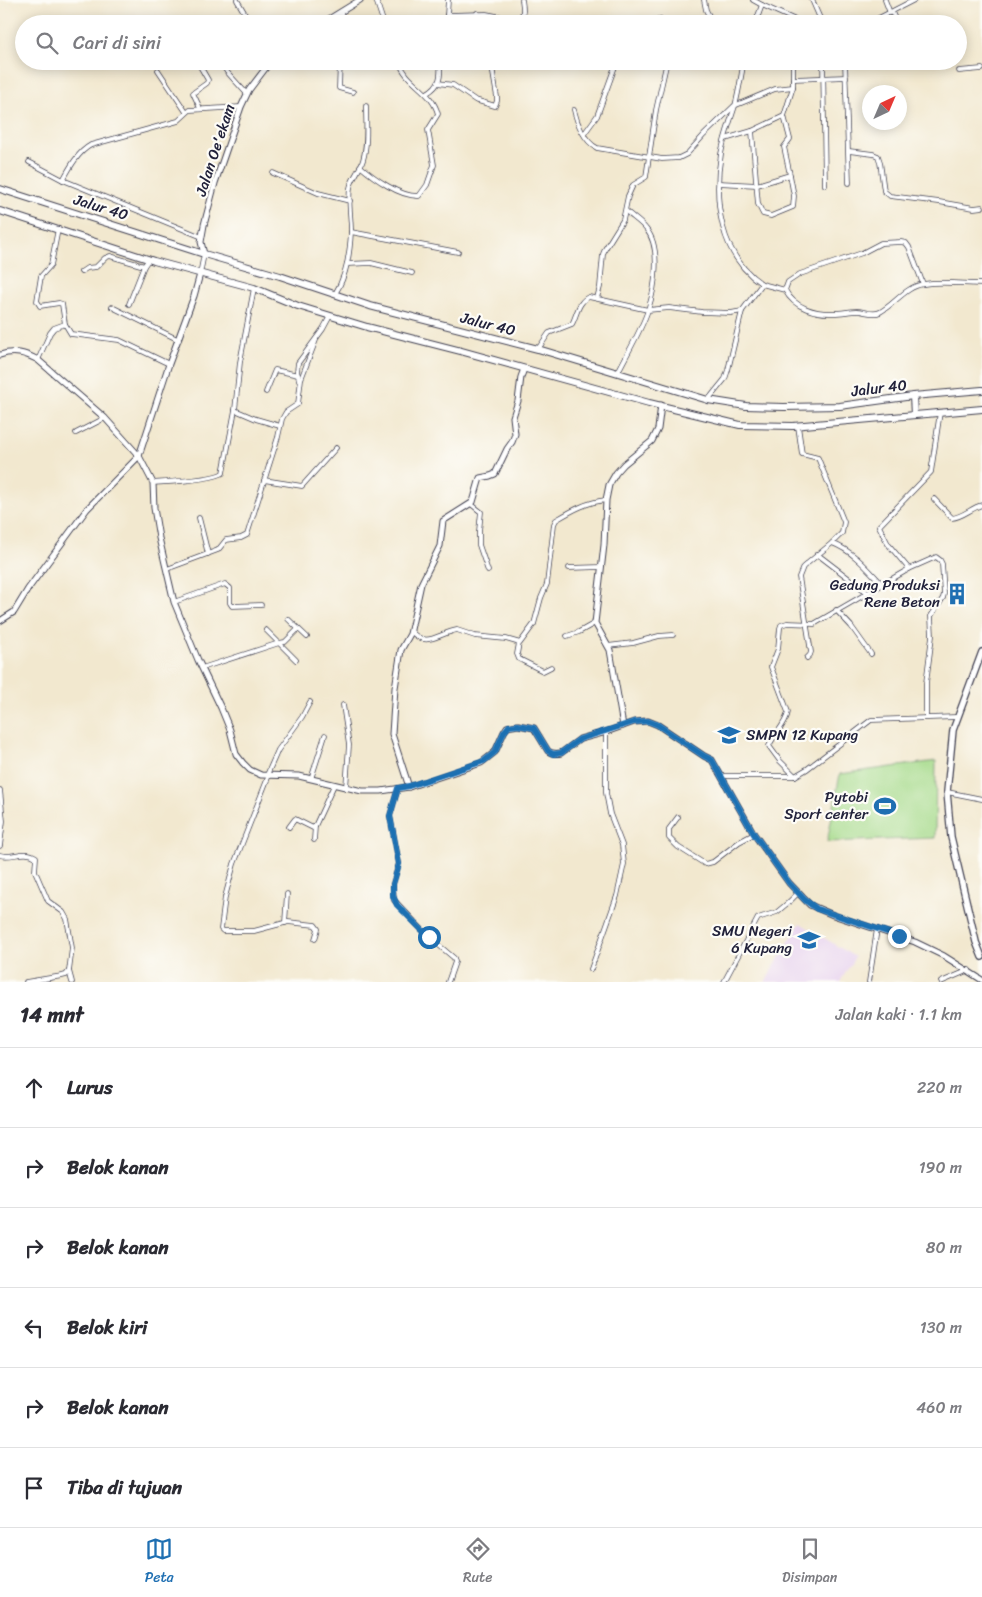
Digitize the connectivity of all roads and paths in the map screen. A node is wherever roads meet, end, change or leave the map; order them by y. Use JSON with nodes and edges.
{"nodes":[{"id":1,"x":237,"y":0,"type":"edge"},
{"id":2,"x":360,"y":0,"type":"edge"},
{"id":3,"x":376,"y":0,"type":"edge"},
{"id":4,"x":448,"y":0,"type":"edge"},
{"id":5,"x":522,"y":0,"type":"edge"},
{"id":6,"x":704,"y":0,"type":"edge"},
{"id":7,"x":753,"y":0,"type":"edge"},
{"id":8,"x":812,"y":0,"type":"edge"},
{"id":9,"x":885,"y":0,"type":"edge"},
{"id":10,"x":914,"y":0,"type":"edge"},
{"id":11,"x":762,"y":5,"type":"junction"},
{"id":12,"x":341,"y":12,"type":"junction"},
{"id":13,"x":891,"y":12,"type":"junction"},
{"id":14,"x":477,"y":13,"type":"joint"},
{"id":15,"x":246,"y":15,"type":"edge"},
{"id":16,"x":336,"y":15,"type":"edge"},
{"id":17,"x":341,"y":15,"type":"edge"},
{"id":18,"x":381,"y":15,"type":"edge"},
{"id":19,"x":447,"y":15,"type":"joint"},
{"id":20,"x":489,"y":15,"type":"edge"},
{"id":21,"x":521,"y":15,"type":"edge"},
{"id":22,"x":709,"y":15,"type":"edge"},
{"id":23,"x":758,"y":15,"type":"edge"},
{"id":24,"x":783,"y":15,"type":"edge"},
{"id":25,"x":819,"y":15,"type":"edge"},
{"id":26,"x":885,"y":15,"type":"edge"},
{"id":27,"x":892,"y":15,"type":"edge"},
{"id":28,"x":982,"y":69,"type":"edge"},
{"id":29,"x":158,"y":70,"type":"dead end"},
{"id":30,"x":202,"y":70,"type":"edge"},
{"id":31,"x":226,"y":70,"type":"edge"},
{"id":32,"x":264,"y":70,"type":"edge"},
{"id":33,"x":340,"y":70,"type":"edge"},
{"id":34,"x":402,"y":70,"type":"edge"},
{"id":35,"x":441,"y":70,"type":"edge"},
{"id":36,"x":492,"y":70,"type":"edge"},
{"id":37,"x":615,"y":70,"type":"edge"},
{"id":38,"x":665,"y":70,"type":"edge"},
{"id":39,"x":742,"y":70,"type":"edge"},
{"id":40,"x":794,"y":70,"type":"edge"},
{"id":41,"x":824,"y":70,"type":"edge"},
{"id":42,"x":846,"y":70,"type":"edge"},
{"id":43,"x":959,"y":71,"type":"dead end"},
{"id":44,"x":846,"y":77,"type":"junction"},
{"id":45,"x":794,"y":79,"type":"junction"},
{"id":46,"x":824,"y":79,"type":"junction"},
{"id":47,"x":438,"y":83,"type":"junction"},
{"id":48,"x":793,"y":87,"type":"junction"},
{"id":49,"x":353,"y":92,"type":"dead end"},
{"id":50,"x":426,"y":93,"type":"junction"},
{"id":51,"x":247,"y":94,"type":"junction"},
{"id":52,"x":366,"y":106,"type":"dead end"},
{"id":53,"x":734,"y":106,"type":"junction"},
{"id":54,"x":241,"y":107,"type":"junction"},
{"id":55,"x":200,"y":108,"type":"junction"},
{"id":56,"x":574,"y":110,"type":"dead end"},
{"id":57,"x":186,"y":112,"type":"junction"},
{"id":58,"x":784,"y":116,"type":"junction"},
{"id":59,"x":752,"y":131,"type":"junction"},
{"id":60,"x":584,"y":134,"type":"junction"},
{"id":61,"x":725,"y":139,"type":"junction"},
{"id":62,"x":849,"y":151,"type":"junction"},
{"id":63,"x":648,"y":157,"type":"junction"},
{"id":64,"x":29,"y":162,"type":"dead end"},
{"id":65,"x":360,"y":166,"type":"junction"},
{"id":66,"x":273,"y":173,"type":"dead end"},
{"id":67,"x":790,"y":174,"type":"junction"},
{"id":68,"x":63,"y":180,"type":"junction"},
{"id":69,"x":719,"y":183,"type":"junction"},
{"id":70,"x":849,"y":183,"type":"dead end"},
{"id":71,"x":757,"y":185,"type":"junction"},
{"id":72,"x":825,"y":185,"type":"dead end"},
{"id":73,"x":0,"y":189,"type":"edge"},
{"id":74,"x":350,"y":201,"type":"junction"},
{"id":75,"x":982,"y":207,"type":"edge"},
{"id":76,"x":0,"y":211,"type":"edge"},
{"id":77,"x":626,"y":211,"type":"junction"},
{"id":78,"x":58,"y":229,"type":"junction"},
{"id":79,"x":351,"y":232,"type":"junction"},
{"id":80,"x":202,"y":237,"type":"junction"},
{"id":81,"x":458,"y":252,"type":"dead end"},
{"id":82,"x":204,"y":254,"type":"junction"},
{"id":83,"x":149,"y":259,"type":"junction"},
{"id":84,"x":347,"y":264,"type":"junction"},
{"id":85,"x":144,"y":266,"type":"junction"},
{"id":86,"x":80,"y":272,"type":"dead end"},
{"id":87,"x":412,"y":273,"type":"dead end"},
{"id":88,"x":200,"y":274,"type":"junction"},
{"id":89,"x":762,"y":284,"type":"junction"},
{"id":90,"x":923,"y":284,"type":"junction"},
{"id":91,"x":982,"y":284,"type":"edge"},
{"id":92,"x":254,"y":288,"type":"junction"},
{"id":93,"x":785,"y":290,"type":"junction"},
{"id":94,"x":335,"y":294,"type":"junction"},
{"id":95,"x":597,"y":298,"type":"junction"},
{"id":96,"x":129,"y":304,"type":"dead end"},
{"id":97,"x":112,"y":307,"type":"dead end"},
{"id":98,"x":648,"y":310,"type":"junction"},
{"id":99,"x":742,"y":311,"type":"junction"},
{"id":100,"x":330,"y":316,"type":"junction"},
{"id":101,"x":65,"y":324,"type":"junction"},
{"id":102,"x":179,"y":340,"type":"junction"},
{"id":103,"x":316,"y":340,"type":"junction"},
{"id":104,"x":538,"y":350,"type":"junction"},
{"id":105,"x":0,"y":355,"type":"edge"},
{"id":106,"x":38,"y":360,"type":"junction"},
{"id":107,"x":169,"y":364,"type":"junction"},
{"id":108,"x":524,"y":369,"type":"junction"},
{"id":109,"x":618,"y":372,"type":"junction"},
{"id":110,"x":299,"y":375,"type":"junction"},
{"id":111,"x":300,"y":390,"type":"junction"},
{"id":112,"x":982,"y":390,"type":"edge"},
{"id":113,"x":266,"y":392,"type":"dead end"},
{"id":114,"x":913,"y":396,"type":"junction"},
{"id":115,"x":708,"y":400,"type":"junction"},
{"id":116,"x":661,"y":405,"type":"junction"},
{"id":117,"x":982,"y":409,"type":"edge"},
{"id":118,"x":235,"y":410,"type":"junction"},
{"id":119,"x":940,"y":412,"type":"junction"},
{"id":120,"x":914,"y":415,"type":"junction"},
{"id":121,"x":105,"y":418,"type":"junction"},
{"id":122,"x":280,"y":426,"type":"junction"},
{"id":123,"x":798,"y":426,"type":"junction"},
{"id":124,"x":76,"y":433,"type":"dead end"},
{"id":125,"x":336,"y":448,"type":"dead end"},
{"id":126,"x":139,"y":456,"type":"junction"},
{"id":127,"x":264,"y":480,"type":"junction"},
{"id":128,"x":153,"y":483,"type":"junction"},
{"id":129,"x":934,"y":499,"type":"dead end"},
{"id":130,"x":606,"y":500,"type":"junction"},
{"id":131,"x":471,"y":504,"type":"junction"},
{"id":132,"x":982,"y":505,"type":"edge"},
{"id":133,"x":199,"y":518,"type":"dead end"},
{"id":134,"x":832,"y":543,"type":"junction"},
{"id":135,"x":208,"y":554,"type":"junction"},
{"id":136,"x":817,"y":554,"type":"junction"},
{"id":137,"x":569,"y":568,"type":"dead end"},
{"id":138,"x":600,"y":568,"type":"junction"},
{"id":139,"x":167,"y":569,"type":"junction"},
{"id":140,"x":909,"y":569,"type":"junction"},
{"id":141,"x":488,"y":571,"type":"dead end"},
{"id":142,"x":882,"y":584,"type":"junction"},
{"id":143,"x":868,"y":593,"type":"junction"},
{"id":144,"x":174,"y":602,"type":"junction"},
{"id":145,"x":261,"y":605,"type":"dead end"},
{"id":146,"x":836,"y":610,"type":"junction"},
{"id":147,"x":288,"y":619,"type":"dead end"},
{"id":148,"x":0,"y":621,"type":"edge"},
{"id":149,"x":595,"y":623,"type":"junction"},
{"id":150,"x":807,"y":625,"type":"junction"},
{"id":151,"x":298,"y":629,"type":"junction"},
{"id":152,"x":266,"y":630,"type":"dead end"},
{"id":153,"x":410,"y":630,"type":"junction"},
{"id":154,"x":673,"y":635,"type":"dead end"},
{"id":155,"x":567,"y":636,"type":"dead end"},
{"id":156,"x":307,"y":637,"type":"dead end"},
{"id":157,"x":518,"y":643,"type":"junction"},
{"id":158,"x":279,"y":644,"type":"junction"},
{"id":159,"x":608,"y":646,"type":"junction"},
{"id":160,"x":982,"y":652,"type":"edge"},
{"id":161,"x":871,"y":654,"type":"dead end"},
{"id":162,"x":807,"y":658,"type":"dead end"},
{"id":163,"x":296,"y":660,"type":"dead end"},
{"id":164,"x":202,"y":668,"type":"junction"},
{"id":165,"x":551,"y":668,"type":"dead end"},
{"id":166,"x":310,"y":702,"type":"dead end"},
{"id":167,"x":343,"y":705,"type":"dead end"},
{"id":168,"x":926,"y":717,"type":"junction"},
{"id":169,"x":958,"y":717,"type":"junction"},
{"id":170,"x":623,"y":726,"type":"junction"},
{"id":171,"x":606,"y":732,"type":"junction"},
{"id":172,"x":325,"y":735,"type":"dead end"},
{"id":173,"x":268,"y":775,"type":"junction"},
{"id":174,"x":722,"y":776,"type":"junction"},
{"id":175,"x":795,"y":776,"type":"junction"},
{"id":176,"x":311,"y":779,"type":"junction"},
{"id":177,"x":334,"y":785,"type":"junction"},
{"id":178,"x":409,"y":786,"type":"junction"},
{"id":179,"x":346,"y":788,"type":"junction"},
{"id":180,"x":398,"y":788,"type":"junction"},
{"id":181,"x":0,"y":790,"type":"edge"},
{"id":182,"x":947,"y":792,"type":"junction"},
{"id":183,"x":982,"y":799,"type":"edge"},
{"id":184,"x":678,"y":816,"type":"dead end"},
{"id":185,"x":1,"y":826,"type":"edge"},
{"id":186,"x":289,"y":826,"type":"dead end"},
{"id":187,"x":315,"y":826,"type":"junction"},
{"id":188,"x":754,"y":834,"type":"junction"},
{"id":189,"x":314,"y":840,"type":"dead end"},
{"id":190,"x":0,"y":846,"type":"edge"},
{"id":191,"x":0,"y":855,"type":"edge"},
{"id":192,"x":798,"y":893,"type":"junction"},
{"id":193,"x":287,"y":894,"type":"dead end"},
{"id":194,"x":285,"y":923,"type":"junction"},
{"id":195,"x":877,"y":930,"type":"junction"},
{"id":196,"x":315,"y":939,"type":"dead end"},
{"id":197,"x":982,"y":957,"type":"edge"},
{"id":198,"x":591,"y":970,"type":"dead end"},
{"id":199,"x":969,"y":970,"type":"junction"},
{"id":200,"x":69,"y":971,"type":"junction"},
{"id":201,"x":982,"y":980,"type":"edge"},
{"id":202,"x":26,"y":982,"type":"edge"},
{"id":203,"x":72,"y":982,"type":"edge"},
{"id":204,"x":448,"y":982,"type":"edge"},
{"id":205,"x":724,"y":982,"type":"edge"},
{"id":206,"x":869,"y":982,"type":"edge"},
{"id":207,"x":943,"y":982,"type":"edge"}],
"edges":[{"from":1,"to":15,"type":"street"},
{"from":2,"to":12,"type":"street"},
{"from":3,"to":18,"type":"street"},
{"from":4,"to":19,"type":"street"},
{"from":5,"to":21,"type":"street"},
{"from":6,"to":22,"type":"street"},
{"from":7,"to":11,"type":"street"},
{"from":8,"to":25,"type":"street"},
{"from":9,"to":13,"type":"street"},
{"from":10,"to":13,"type":"street"},
{"from":11,"to":23,"type":"street"},
{"from":11,"to":24,"type":"street"},
{"from":12,"to":16,"type":"street"},
{"from":12,"to":17,"type":"street"},
{"from":13,"to":26,"type":"street"},
{"from":13,"to":27,"type":"street"},
{"from":14,"to":19,"type":"street"},
{"from":14,"to":20,"type":"street"},
{"from":28,"to":43,"type":"street"},
{"from":29,"to":57,"type":"street"},
{"from":30,"to":55,"type":"street"},
{"from":31,"to":51,"type":"street"},
{"from":32,"to":51,"type":"street","name":"Jalan Oe'ekam"},
{"from":33,"to":49,"type":"street"},
{"from":34,"to":50,"type":"street"},
{"from":35,"to":47,"type":"street"},
{"from":36,"to":47,"type":"street"},
{"from":37,"to":60,"type":"street"},
{"from":38,"to":63,"type":"street"},
{"from":39,"to":53,"type":"street"},
{"from":40,"to":45,"type":"street"},
{"from":41,"to":46,"type":"street"},
{"from":42,"to":44,"type":"street"},
{"from":44,"to":46,"type":"street"},
{"from":44,"to":62,"type":"street"},
{"from":45,"to":46,"type":"street"},
{"from":45,"to":48,"type":"street"},
{"from":46,"to":72,"type":"street"},
{"from":47,"to":50,"type":"street"},
{"from":48,"to":53,"type":"street"},
{"from":48,"to":58,"type":"street"},
{"from":50,"to":65,"type":"street"},
{"from":51,"to":54,"type":"street","name":"Jalan Oe'ekam"},
{"from":52,"to":65,"type":"street"},
{"from":53,"to":61,"type":"street"},
{"from":53,"to":63,"type":"street"},
{"from":54,"to":55,"type":"street"},
{"from":54,"to":80,"type":"street","name":"Jalan Oe'ekam"},
{"from":55,"to":57,"type":"street"},
{"from":56,"to":60,"type":"street"},
{"from":57,"to":68,"type":"street"},
{"from":58,"to":59,"type":"street"},
{"from":58,"to":67,"type":"street"},
{"from":59,"to":61,"type":"street"},
{"from":59,"to":71,"type":"street"},
{"from":60,"to":63,"type":"street"},
{"from":61,"to":69,"type":"street"},
{"from":62,"to":70,"type":"street"},
{"from":62,"to":75,"type":"street"},
{"from":63,"to":77,"type":"street"},
{"from":64,"to":68,"type":"street"},
{"from":65,"to":74,"type":"street"},
{"from":66,"to":74,"type":"street"},
{"from":67,"to":71,"type":"street"},
{"from":67,"to":71,"type":"street"},
{"from":68,"to":80,"type":"street"},
{"from":69,"to":71,"type":"street"},
{"from":69,"to":89,"type":"street"},
{"from":73,"to":82,"type":"highway","name":"Jalur 40"},
{"from":74,"to":79,"type":"street"},
{"from":76,"to":78,"type":"highway","name":"Jalur 40"},
{"from":77,"to":95,"type":"street"},
{"from":77,"to":98,"type":"street"},
{"from":78,"to":83,"type":"highway","name":"Jalur 40"},
{"from":78,"to":101,"type":"street"},
{"from":79,"to":81,"type":"street"},
{"from":79,"to":84,"type":"street"},
{"from":80,"to":82,"type":"street","name":"Jalan Oe'ekam"},
{"from":82,"to":88,"type":"street"},
{"from":82,"to":94,"type":"highway","name":"Jalur 40"},
{"from":83,"to":85,"type":"street"},
{"from":83,"to":88,"type":"highway","name":"Jalur 40"},
{"from":84,"to":87,"type":"street"},
{"from":84,"to":94,"type":"street"},
{"from":85,"to":86,"type":"street"},
{"from":85,"to":96,"type":"street"},
{"from":88,"to":92,"type":"highway","name":"Jalur 40"},
{"from":88,"to":102,"type":"street"},
{"from":89,"to":93,"type":"street"},
{"from":89,"to":99,"type":"street"},
{"from":90,"to":91,"type":"street"},
{"from":90,"to":93,"type":"street"},
{"from":90,"to":93,"type":"street"},
{"from":92,"to":100,"type":"highway","name":"Jalur 40"},
{"from":92,"to":118,"type":"street"},
{"from":94,"to":104,"type":"highway","name":"Jalur 40"},
{"from":95,"to":98,"type":"street"},
{"from":95,"to":104,"type":"street"},
{"from":97,"to":102,"type":"street"},
{"from":98,"to":99,"type":"street"},
{"from":98,"to":109,"type":"street"},
{"from":99,"to":115,"type":"street"},
{"from":100,"to":103,"type":"street"},
{"from":100,"to":108,"type":"highway","name":"Jalur 40"},
{"from":101,"to":106,"type":"street"},
{"from":101,"to":107,"type":"street"},
{"from":102,"to":107,"type":"street"},
{"from":103,"to":110,"type":"street"},
{"from":103,"to":111,"type":"street"},
{"from":104,"to":109,"type":"highway","name":"Jalur 40"},
{"from":105,"to":106,"type":"street"},
{"from":106,"to":121,"type":"street"},
{"from":107,"to":126,"type":"street"},
{"from":108,"to":116,"type":"highway","name":"Jalur 40"},
{"from":108,"to":131,"type":"street"},
{"from":109,"to":115,"type":"highway","name":"Jalur 40"},
{"from":110,"to":111,"type":"street"},
{"from":110,"to":113,"type":"street"},
{"from":111,"to":122,"type":"street"},
{"from":112,"to":114,"type":"highway","name":"Jalur 40"},
{"from":114,"to":115,"type":"highway","name":"Jalur 40"},
{"from":114,"to":120,"type":"highway"},
{"from":116,"to":123,"type":"highway","name":"Jalur 40"},
{"from":116,"to":130,"type":"street"},
{"from":117,"to":119,"type":"highway","name":"Jalur 40"},
{"from":118,"to":122,"type":"street"},
{"from":118,"to":128,"type":"street"},
{"from":119,"to":120,"type":"highway","name":"Jalur 40"},
{"from":119,"to":140,"type":"street"},
{"from":120,"to":123,"type":"highway","name":"Jalur 40"},
{"from":121,"to":124,"type":"street"},
{"from":121,"to":126,"type":"street"},
{"from":122,"to":127,"type":"street"},
{"from":123,"to":134,"type":"street"},
{"from":125,"to":127,"type":"street"},
{"from":126,"to":128,"type":"street"},
{"from":126,"to":148,"type":"street"},
{"from":127,"to":135,"type":"street"},
{"from":128,"to":139,"type":"street"},
{"from":129,"to":132,"type":"street"},
{"from":130,"to":138,"type":"street"},
{"from":130,"to":157,"type":"street"},
{"from":131,"to":141,"type":"street"},
{"from":131,"to":153,"type":"street"},
{"from":133,"to":135,"type":"street"},
{"from":134,"to":136,"type":"street"},
{"from":134,"to":142,"type":"street"},
{"from":135,"to":139,"type":"street"},
{"from":136,"to":143,"type":"street"},
{"from":136,"to":150,"type":"street"},
{"from":137,"to":138,"type":"street"},
{"from":138,"to":149,"type":"street"},
{"from":139,"to":144,"type":"street"},
{"from":140,"to":142,"type":"street"},
{"from":140,"to":168,"type":"street"},
{"from":142,"to":143,"type":"street"},
{"from":143,"to":146,"type":"street"},
{"from":144,"to":145,"type":"street"},
{"from":144,"to":164,"type":"street"},
{"from":146,"to":150,"type":"street"},
{"from":146,"to":161,"type":"street"},
{"from":147,"to":151,"type":"street"},
{"from":149,"to":155,"type":"street"},
{"from":149,"to":159,"type":"street"},
{"from":150,"to":162,"type":"street"},
{"from":150,"to":175,"type":"street"},
{"from":151,"to":156,"type":"street"},
{"from":151,"to":158,"type":"street"},
{"from":152,"to":158,"type":"street"},
{"from":153,"to":157,"type":"street"},
{"from":153,"to":178,"type":"street"},
{"from":154,"to":159,"type":"street"},
{"from":157,"to":165,"type":"street"},
{"from":158,"to":163,"type":"street"},
{"from":158,"to":164,"type":"street"},
{"from":159,"to":170,"type":"street"},
{"from":160,"to":169,"type":"main road"},
{"from":164,"to":173,"type":"street"},
{"from":166,"to":173,"type":"street"},
{"from":167,"to":179,"type":"street"},
{"from":168,"to":169,"type":"street"},
{"from":168,"to":175,"type":"street"},
{"from":169,"to":182,"type":"main road"},
{"from":170,"to":171,"type":"street"},
{"from":170,"to":174,"type":"street"},
{"from":171,"to":178,"type":"street"},
{"from":171,"to":198,"type":"street"},
{"from":172,"to":176,"type":"street"},
{"from":173,"to":176,"type":"street"},
{"from":173,"to":194,"type":"street"},
{"from":174,"to":175,"type":"street"},
{"from":174,"to":188,"type":"street"},
{"from":176,"to":177,"type":"street"},
{"from":177,"to":179,"type":"street"},
{"from":177,"to":187,"type":"street"},
{"from":178,"to":180,"type":"street"},
{"from":179,"to":180,"type":"street"},
{"from":180,"to":204,"type":"street"},
{"from":181,"to":185,"type":"street"},
{"from":182,"to":183,"type":"street"},
{"from":182,"to":197,"type":"main road"},
{"from":184,"to":188,"type":"street"},
{"from":185,"to":190,"type":"street"},
{"from":186,"to":187,"type":"street"},
{"from":187,"to":189,"type":"street"},
{"from":188,"to":192,"type":"street"},
{"from":191,"to":200,"type":"street"},
{"from":192,"to":195,"type":"street"},
{"from":192,"to":205,"type":"street"},
{"from":193,"to":194,"type":"street"},
{"from":194,"to":196,"type":"street"},
{"from":195,"to":199,"type":"street"},
{"from":195,"to":206,"type":"street"},
{"from":199,"to":201,"type":"street"},
{"from":199,"to":207,"type":"street"},
{"from":200,"to":202,"type":"street"},
{"from":200,"to":203,"type":"street"}]}
